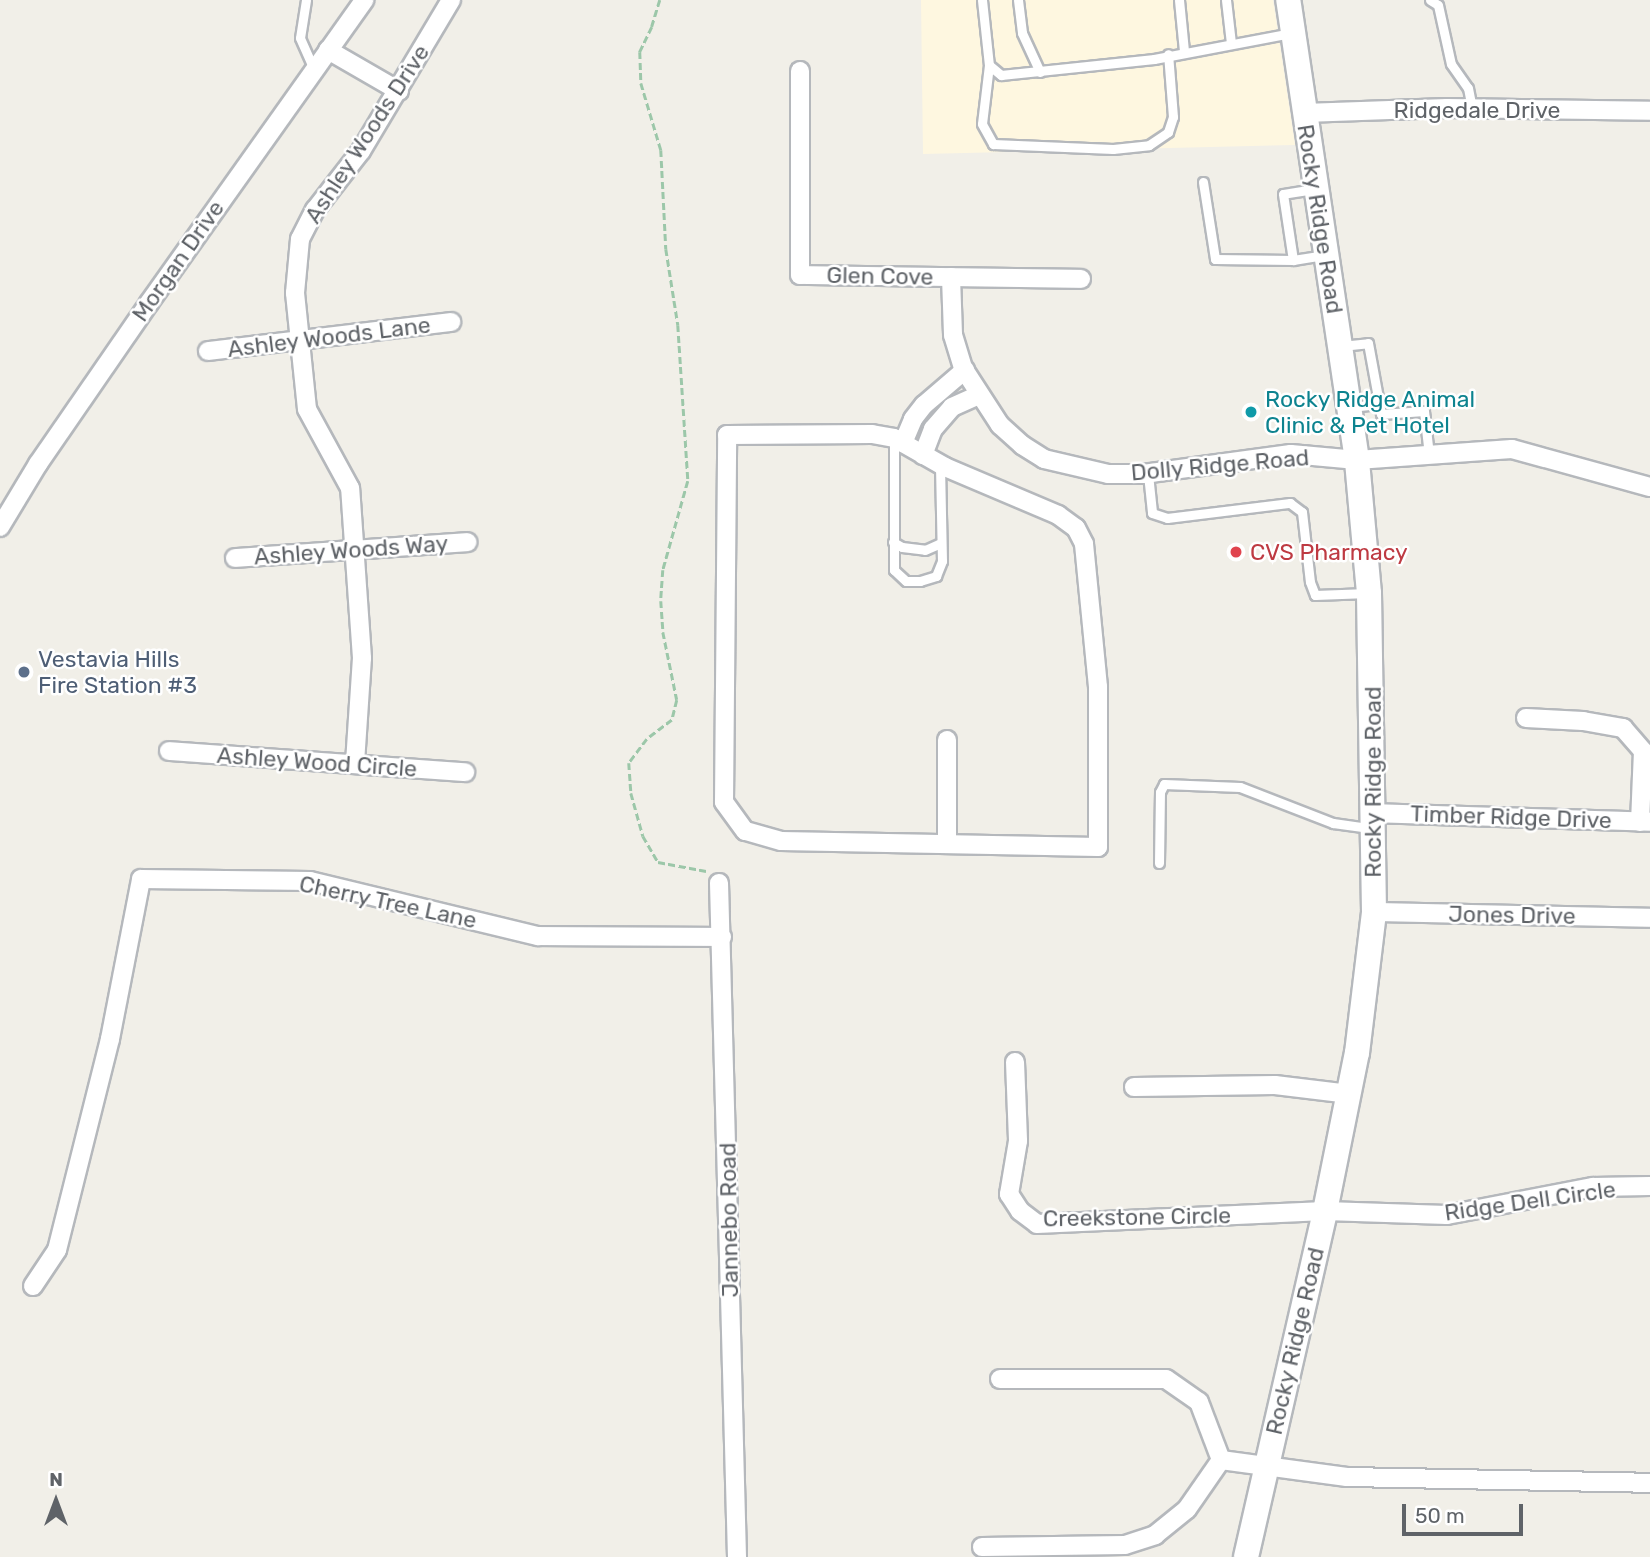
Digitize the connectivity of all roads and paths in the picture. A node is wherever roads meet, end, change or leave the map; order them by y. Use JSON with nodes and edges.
{"nodes":[{"id":1,"x":306,"y":0,"type":"edge"},
{"id":2,"x":364,"y":0,"type":"edge"},
{"id":3,"x":451,"y":0,"type":"edge"},
{"id":4,"x":660,"y":0,"type":"edge"},
{"id":5,"x":982,"y":0,"type":"edge"},
{"id":6,"x":1018,"y":0,"type":"edge"},
{"id":7,"x":1179,"y":0,"type":"edge"},
{"id":8,"x":1226,"y":0,"type":"edge"},
{"id":9,"x":1288,"y":0,"type":"edge"},
{"id":10,"x":1430,"y":0,"type":"edge"},
{"id":11,"x":1293,"y":32,"type":"junction"},
{"id":12,"x":1231,"y":43,"type":"junction"},
{"id":13,"x":328,"y":50,"type":"junction"},
{"id":14,"x":1184,"y":51,"type":"junction"},
{"id":15,"x":1168,"y":54,"type":"junction"},
{"id":16,"x":989,"y":65,"type":"junction"},
{"id":17,"x":314,"y":70,"type":"junction"},
{"id":18,"x":800,"y":71,"type":"dead end"},
{"id":19,"x":1040,"y":72,"type":"junction"},
{"id":20,"x":399,"y":91,"type":"junction"},
{"id":21,"x":1472,"y":108,"type":"junction"},
{"id":22,"x":1650,"y":111,"type":"edge"},
{"id":23,"x":1304,"y":113,"type":"junction"},
{"id":24,"x":1203,"y":182,"type":"dead end"},
{"id":25,"x":1315,"y":189,"type":"junction"},
{"id":26,"x":1325,"y":255,"type":"junction"},
{"id":27,"x":1293,"y":260,"type":"junction"},
{"id":28,"x":951,"y":277,"type":"junction"},
{"id":29,"x":1081,"y":279,"type":"dead end"},
{"id":30,"x":451,"y":322,"type":"dead end"},
{"id":31,"x":299,"y":341,"type":"junction"},
{"id":32,"x":1339,"y":346,"type":"junction"},
{"id":33,"x":208,"y":351,"type":"dead end"},
{"id":34,"x":965,"y":370,"type":"junction"},
{"id":35,"x":979,"y":395,"type":"junction"},
{"id":36,"x":1379,"y":404,"type":"junction"},
{"id":37,"x":1349,"y":407,"type":"junction"},
{"id":38,"x":898,"y":441,"type":"junction"},
{"id":39,"x":923,"y":455,"type":"junction"},
{"id":40,"x":1429,"y":455,"type":"junction"},
{"id":41,"x":1357,"y":460,"type":"junction"},
{"id":42,"x":940,"y":465,"type":"junction"},
{"id":43,"x":1148,"y":474,"type":"junction"},
{"id":44,"x":1650,"y":486,"type":"edge"},
{"id":45,"x":0,"y":527,"type":"edge"},
{"id":46,"x":467,"y":542,"type":"dead end"},
{"id":47,"x":893,"y":542,"type":"junction"},
{"id":48,"x":941,"y":542,"type":"junction"},
{"id":49,"x":355,"y":551,"type":"junction"},
{"id":50,"x":235,"y":558,"type":"dead end"},
{"id":51,"x":1369,"y":593,"type":"junction"},
{"id":52,"x":1526,"y":718,"type":"dead end"},
{"id":53,"x":947,"y":740,"type":"dead end"},
{"id":54,"x":169,"y":751,"type":"dead end"},
{"id":55,"x":355,"y":763,"type":"junction"},
{"id":56,"x":465,"y":772,"type":"dead end"},
{"id":57,"x":1371,"y":821,"type":"junction"},
{"id":58,"x":1645,"y":822,"type":"edge"},
{"id":59,"x":947,"y":844,"type":"junction"},
{"id":60,"x":1159,"y":863,"type":"dead end"},
{"id":61,"x":719,"y":883,"type":"joint"},
{"id":62,"x":1374,"y":912,"type":"junction"},
{"id":63,"x":1650,"y":918,"type":"edge"},
{"id":64,"x":722,"y":937,"type":"junction"},
{"id":65,"x":1015,"y":1062,"type":"dead end"},
{"id":66,"x":1134,"y":1087,"type":"dead end"},
{"id":67,"x":1349,"y":1094,"type":"junction"},
{"id":68,"x":1650,"y":1186,"type":"edge"},
{"id":69,"x":1325,"y":1211,"type":"junction"},
{"id":70,"x":33,"y":1286,"type":"dead end"},
{"id":71,"x":1000,"y":1379,"type":"dead end"},
{"id":72,"x":1221,"y":1460,"type":"junction"},
{"id":73,"x":1266,"y":1468,"type":"junction"},
{"id":74,"x":1650,"y":1483,"type":"edge"},
{"id":75,"x":982,"y":1547,"type":"dead end"},
{"id":76,"x":737,"y":1557,"type":"edge"},
{"id":77,"x":1246,"y":1557,"type":"edge"}],
"edges":[{"from":1,"to":17,"type":"lane"},
{"from":2,"to":13,"type":"street","name":"Morgan Drive"},
{"from":3,"to":20,"type":"street","name":"Ashley Woods Drive"},
{"from":4,"to":61,"type":"path"},
{"from":5,"to":16,"type":"lane"},
{"from":6,"to":19,"type":"lane"},
{"from":7,"to":14,"type":"lane"},
{"from":8,"to":12,"type":"lane"},
{"from":9,"to":11,"type":"main road","name":"Rocky Ridge Road"},
{"from":10,"to":21,"type":"lane"},
{"from":11,"to":12,"type":"lane"},
{"from":11,"to":23,"type":"main road","name":"Rocky Ridge Road"},
{"from":12,"to":14,"type":"lane"},
{"from":13,"to":17,"type":"street","name":"Morgan Drive"},
{"from":13,"to":20,"type":"street"},
{"from":14,"to":15,"type":"lane"},
{"from":15,"to":16,"type":"lane"},
{"from":15,"to":19,"type":"lane"},
{"from":16,"to":19,"type":"lane"},
{"from":17,"to":45,"type":"street","name":"Morgan Drive"},
{"from":18,"to":28,"type":"street","name":"Glen Cove"},
{"from":20,"to":31,"type":"street","name":"Ashley Woods Drive"},
{"from":21,"to":22,"type":"street","name":"Ridgedale Drive"},
{"from":21,"to":23,"type":"street","name":"Ridgedale Drive"},
{"from":23,"to":25,"type":"main road","name":"Rocky Ridge Road"},
{"from":24,"to":27,"type":"lane"},
{"from":25,"to":26,"type":"main road","name":"Rocky Ridge Road"},
{"from":25,"to":27,"type":"lane"},
{"from":26,"to":27,"type":"lane"},
{"from":26,"to":32,"type":"main road","name":"Rocky Ridge Road"},
{"from":28,"to":29,"type":"street","name":"Glen Cove"},
{"from":28,"to":34,"type":"street","name":"Dolly Ridge Road"},
{"from":30,"to":31,"type":"street","name":"Ashley Woods Lane"},
{"from":31,"to":33,"type":"street","name":"Ashley Woods Lane"},
{"from":31,"to":49,"type":"street","name":"Ashley Woods Drive"},
{"from":32,"to":36,"type":"lane"},
{"from":32,"to":37,"type":"main road","name":"Rocky Ridge Road"},
{"from":34,"to":35,"type":"street","name":"Dolly Ridge Road"},
{"from":34,"to":38,"type":"street"},
{"from":35,"to":39,"type":"street"},
{"from":35,"to":43,"type":"street","name":"Dolly Ridge Road"},
{"from":36,"to":37,"type":"lane"},
{"from":36,"to":40,"type":"lane"},
{"from":37,"to":41,"type":"main road","name":"Rocky Ridge Road"},
{"from":38,"to":39,"type":"street"},
{"from":38,"to":47,"type":"lane"},
{"from":38,"to":59,"type":"street"},
{"from":39,"to":42,"type":"street"},
{"from":40,"to":41,"type":"street","name":"Dolly Ridge Road"},
{"from":40,"to":44,"type":"street","name":"Dolly Ridge Road"},
{"from":41,"to":43,"type":"street","name":"Dolly Ridge Road"},
{"from":41,"to":51,"type":"main road","name":"Rocky Ridge Road"},
{"from":42,"to":48,"type":"lane"},
{"from":42,"to":59,"type":"street"},
{"from":43,"to":51,"type":"lane"},
{"from":46,"to":49,"type":"street","name":"Ashley Woods Way"},
{"from":47,"to":48,"type":"lane"},
{"from":47,"to":48,"type":"lane"},
{"from":49,"to":50,"type":"street","name":"Ashley Woods Way"},
{"from":49,"to":55,"type":"street","name":"Ashley Woods Drive"},
{"from":51,"to":57,"type":"main road","name":"Rocky Ridge Road"},
{"from":52,"to":58,"type":"street"},
{"from":53,"to":59,"type":"street"},
{"from":54,"to":55,"type":"street","name":"Ashley Wood Circle"},
{"from":55,"to":56,"type":"street","name":"Ashley Wood Circle"},
{"from":57,"to":58,"type":"street","name":"Timber Ridge Drive"},
{"from":57,"to":60,"type":"lane"},
{"from":57,"to":62,"type":"main road","name":"Rocky Ridge Road"},
{"from":61,"to":64,"type":"street","name":"Jannebo Road"},
{"from":62,"to":63,"type":"street","name":"Jones Drive"},
{"from":62,"to":67,"type":"main road","name":"Rocky Ridge Road"},
{"from":64,"to":70,"type":"street","name":"Cherry Tree Lane"},
{"from":64,"to":76,"type":"street","name":"Jannebo Road"},
{"from":65,"to":69,"type":"street","name":"Creekstone Circle"},
{"from":66,"to":67,"type":"street"},
{"from":67,"to":69,"type":"main road","name":"Rocky Ridge Road"},
{"from":68,"to":69,"type":"street","name":"Ridge Dell Circle"},
{"from":69,"to":73,"type":"main road","name":"Rocky Ridge Road"},
{"from":71,"to":72,"type":"street"},
{"from":72,"to":73,"type":"street"},
{"from":72,"to":75,"type":"street"},
{"from":73,"to":74,"type":"street"},
{"from":73,"to":77,"type":"main road","name":"Rocky Ridge Road"}]}
